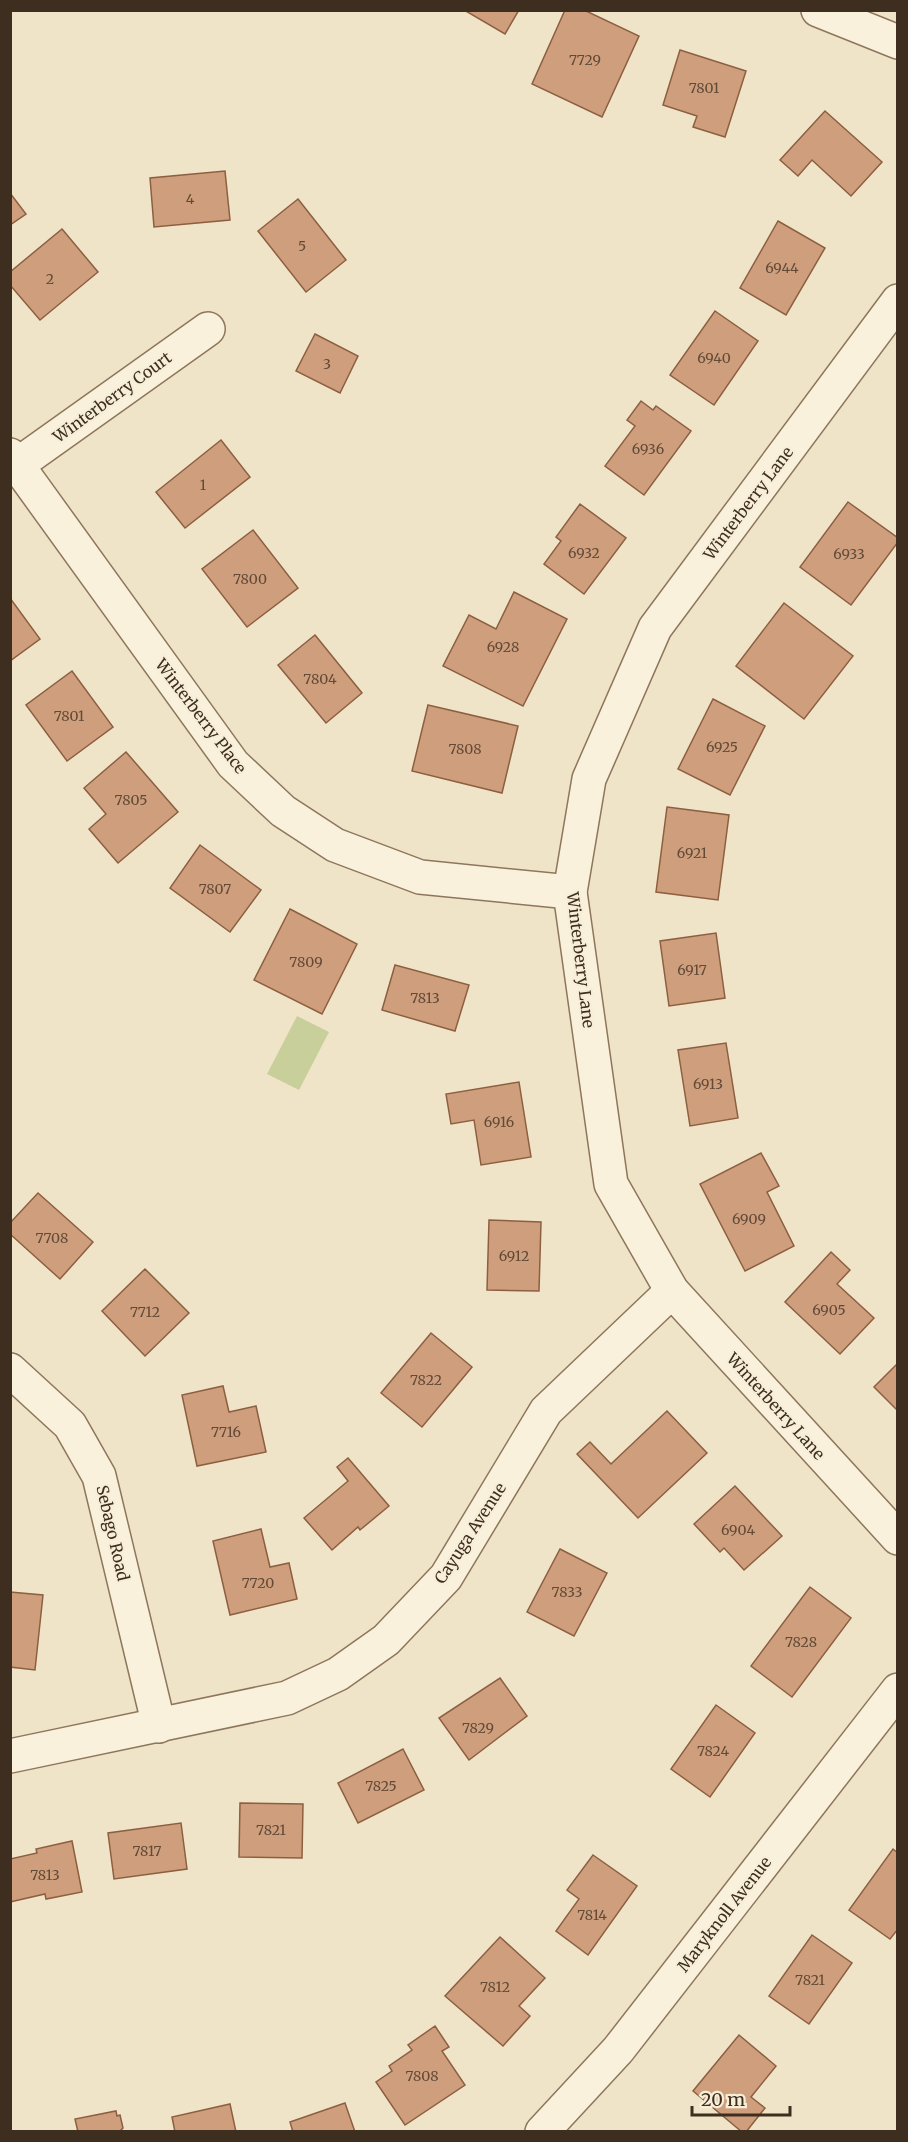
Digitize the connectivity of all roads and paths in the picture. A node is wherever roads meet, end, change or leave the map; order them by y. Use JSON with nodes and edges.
{"nodes":[{"id":1,"x":818,"y":10,"type":"edge"},
{"id":2,"x":897,"y":42,"type":"edge"},
{"id":3,"x":897,"y":301,"type":"edge"},
{"id":4,"x":208,"y":329,"type":"dead end"},
{"id":5,"x":14,"y":460,"type":"edge"},
{"id":6,"x":570,"y":892,"type":"junction"},
{"id":7,"x":672,"y":1291,"type":"junction"},
{"id":8,"x":10,"y":1370,"type":"edge"},
{"id":9,"x":897,"y":1538,"type":"edge"},
{"id":10,"x":897,"y":1690,"type":"edge"},
{"id":11,"x":159,"y":1726,"type":"junction"},
{"id":12,"x":10,"y":1756,"type":"edge"},
{"id":13,"x":542,"y":2132,"type":"edge"}],
"edges":[{"from":1,"to":2,"type":"street"},
{"from":3,"to":6,"type":"street","name":"Winterberry Lane"},
{"from":4,"to":5,"type":"street","name":"Winterberry Court"},
{"from":5,"to":6,"type":"street","name":"Winterberry Place"},
{"from":6,"to":7,"type":"street","name":"Winterberry Lane"},
{"from":7,"to":9,"type":"street","name":"Winterberry Lane"},
{"from":7,"to":11,"type":"street","name":"Cayuga Avenue"},
{"from":8,"to":11,"type":"street","name":"Sebago Road"},
{"from":10,"to":13,"type":"street","name":"Maryknoll Avenue"},
{"from":11,"to":12,"type":"street","name":"Cayuga Avenue"}]}
